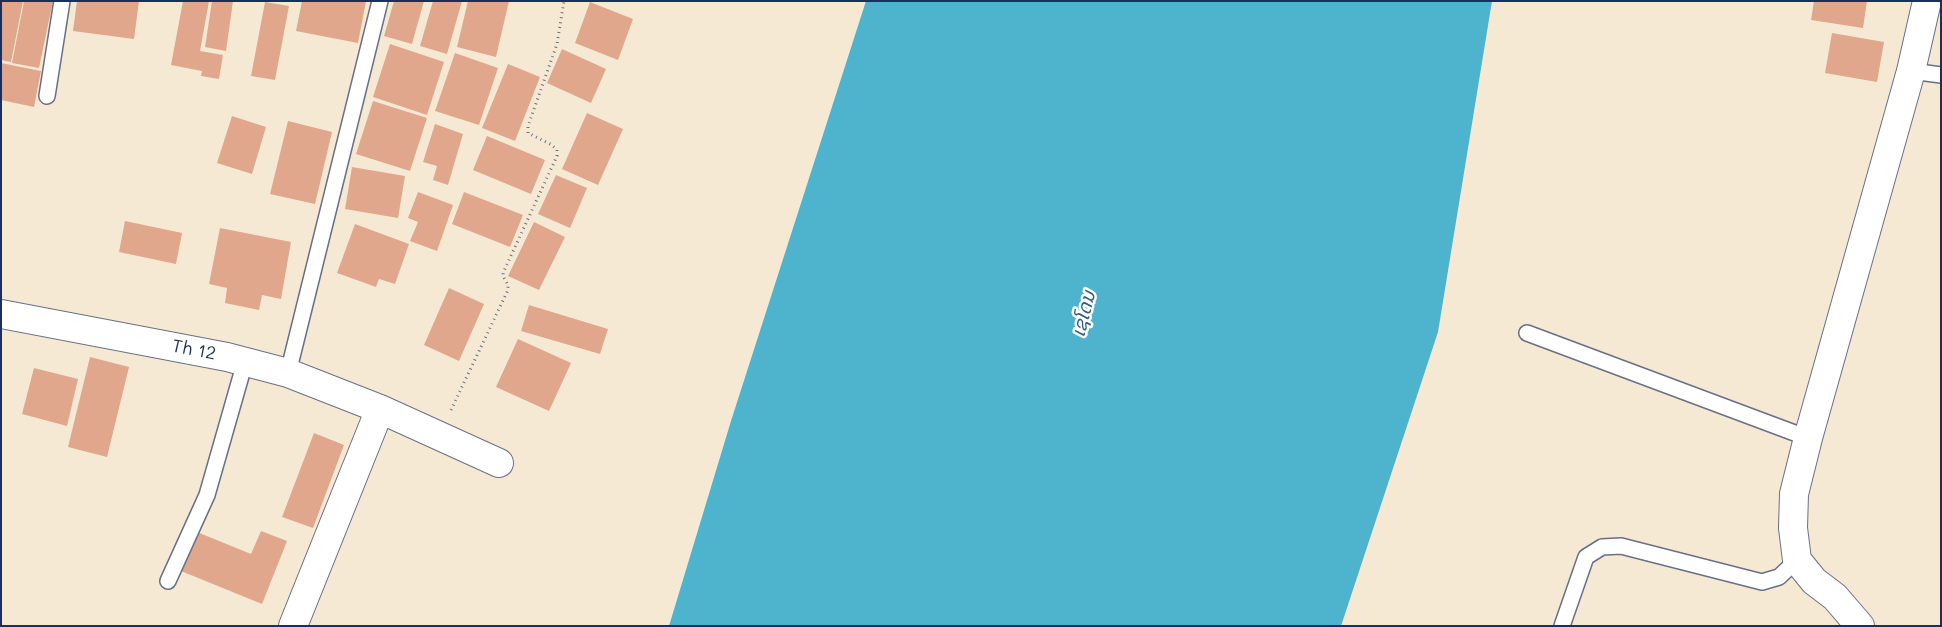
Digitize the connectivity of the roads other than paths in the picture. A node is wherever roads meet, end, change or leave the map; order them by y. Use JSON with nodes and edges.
{"nodes":[{"id":1,"x":62,"y":1,"type":"edge"},
{"id":2,"x":380,"y":1,"type":"edge"},
{"id":3,"x":1927,"y":1,"type":"edge"},
{"id":4,"x":1911,"y":71,"type":"junction"},
{"id":5,"x":1941,"y":75,"type":"edge"},
{"id":6,"x":47,"y":96,"type":"dead end"},
{"id":7,"x":1,"y":314,"type":"edge"},
{"id":8,"x":1527,"y":333,"type":"dead end"},
{"id":9,"x":245,"y":362,"type":"junction"},
{"id":10,"x":288,"y":372,"type":"junction"},
{"id":11,"x":380,"y":409,"type":"junction"},
{"id":12,"x":1808,"y":438,"type":"junction"},
{"id":13,"x":499,"y":463,"type":"dead end"},
{"id":14,"x":1797,"y":560,"type":"junction"},
{"id":15,"x":168,"y":581,"type":"dead end"},
{"id":16,"x":293,"y":626,"type":"edge"},
{"id":17,"x":1562,"y":626,"type":"edge"},
{"id":18,"x":1860,"y":626,"type":"edge"}],
"edges":[{"from":1,"to":6,"type":"lane"},
{"from":2,"to":10,"type":"lane"},
{"from":3,"to":4,"type":"street"},
{"from":4,"to":5,"type":"lane"},
{"from":4,"to":12,"type":"street"},
{"from":7,"to":9,"type":"street","name":"Th 12"},
{"from":8,"to":12,"type":"lane"},
{"from":9,"to":10,"type":"street","name":"Th 12"},
{"from":9,"to":15,"type":"lane"},
{"from":10,"to":11,"type":"street","name":"Th 12"},
{"from":11,"to":13,"type":"street","name":"Th 12"},
{"from":11,"to":16,"type":"street"},
{"from":12,"to":14,"type":"street"},
{"from":14,"to":17,"type":"lane"},
{"from":14,"to":18,"type":"street"}]}
